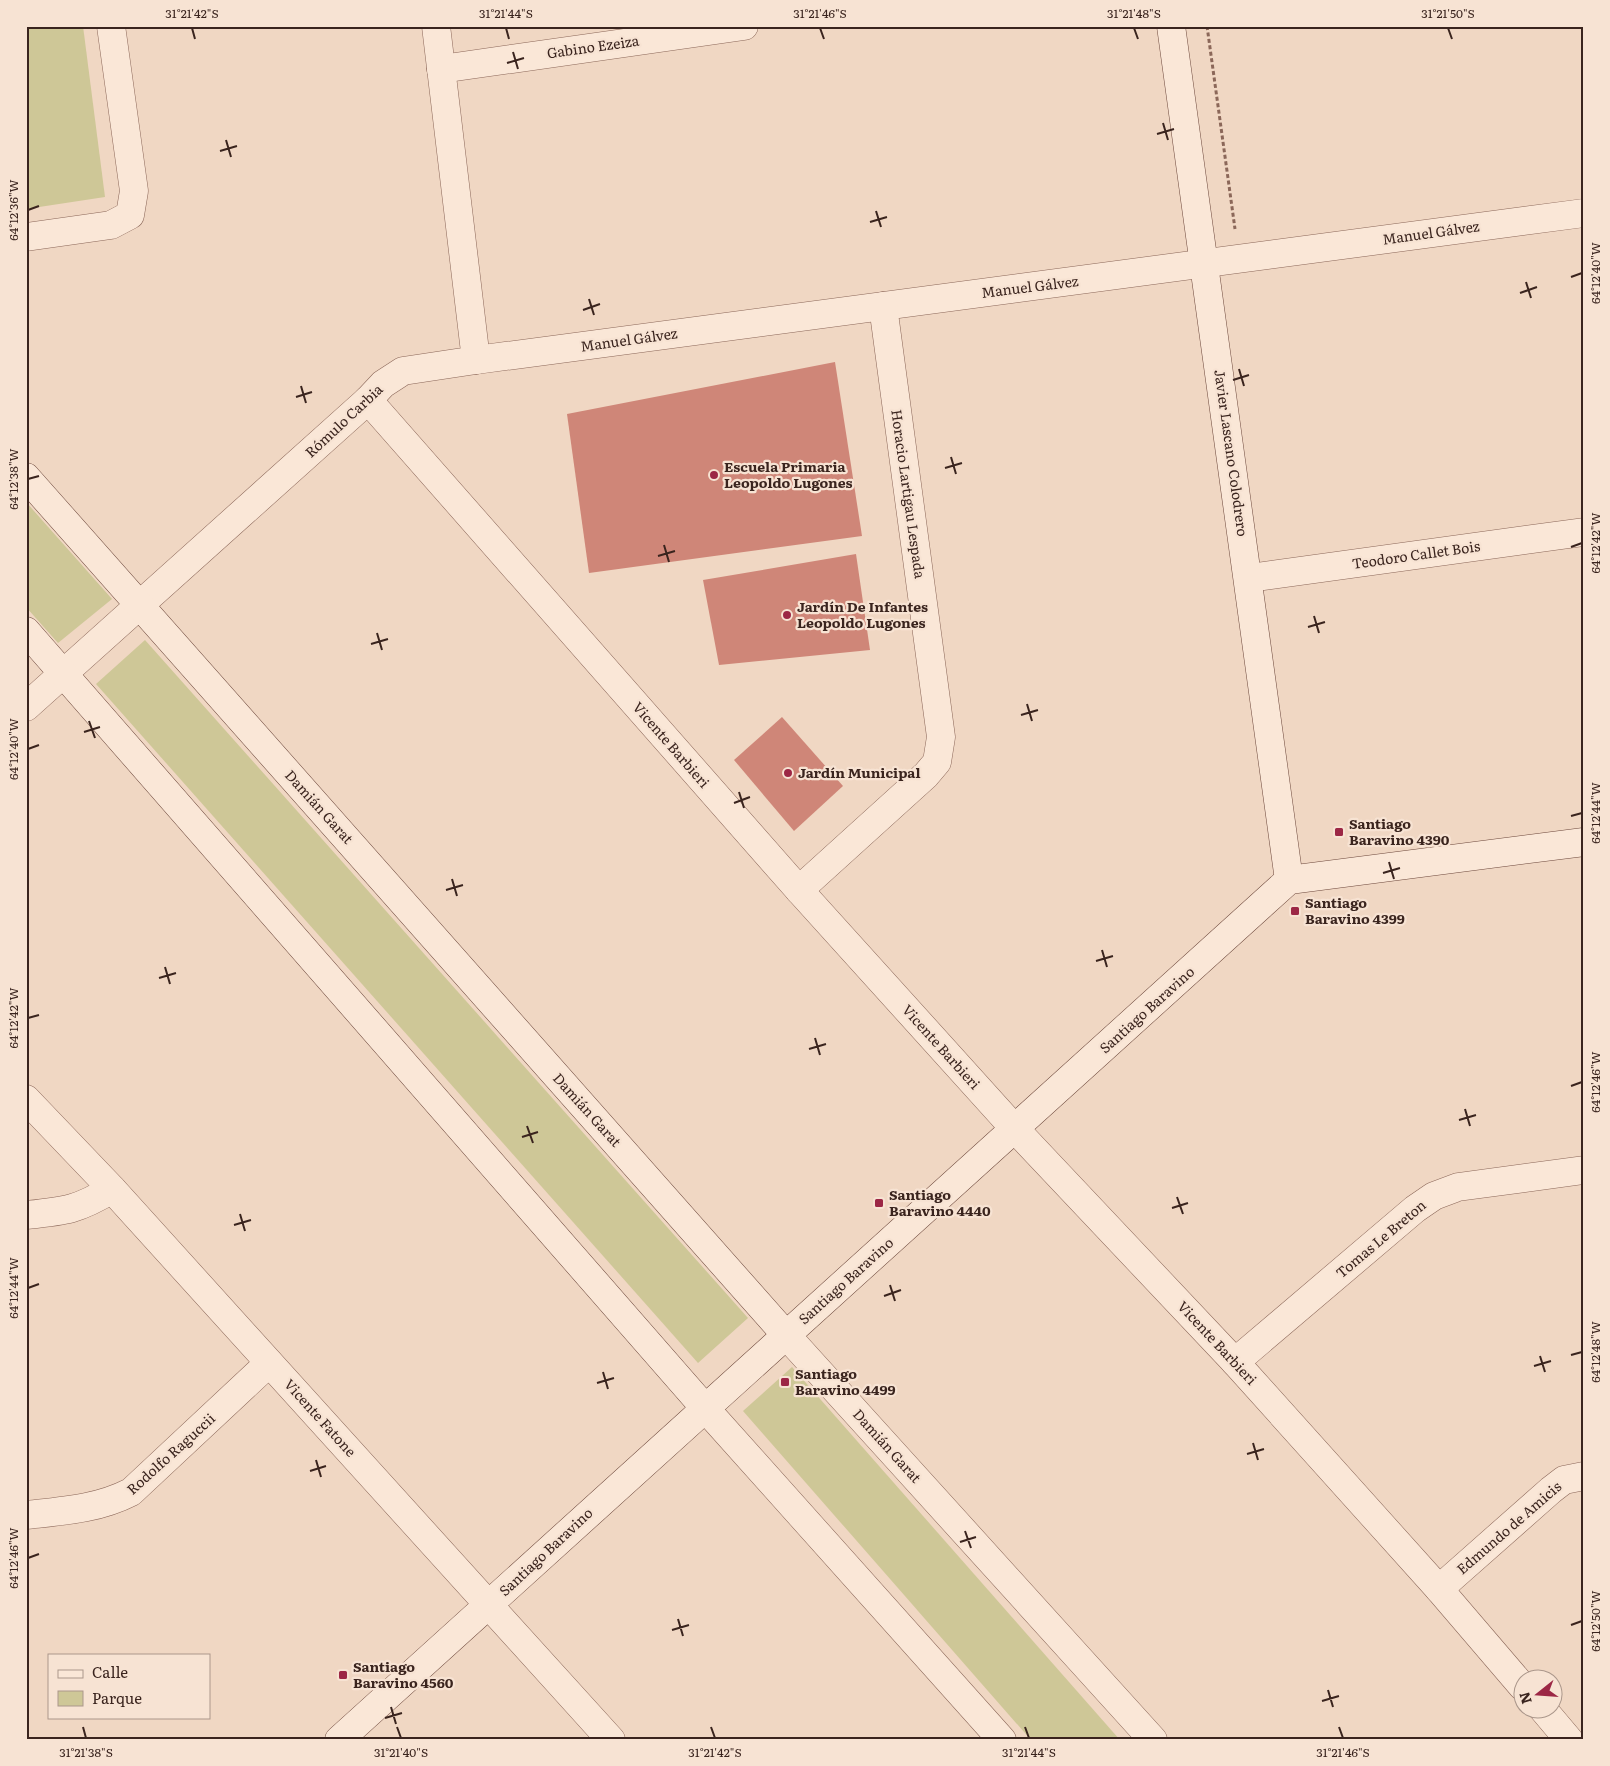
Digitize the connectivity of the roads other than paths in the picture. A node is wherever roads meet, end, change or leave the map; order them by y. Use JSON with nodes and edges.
{"nodes":[{"id":1,"x":111,"y":26,"type":"edge"},
{"id":2,"x":436,"y":26,"type":"edge"},
{"id":3,"x":744,"y":26,"type":"edge"},
{"id":4,"x":1171,"y":26,"type":"edge"},
{"id":5,"x":441,"y":69,"type":"junction"},
{"id":6,"x":1584,"y":213,"type":"edge"},
{"id":7,"x":26,"y":237,"type":"edge"},
{"id":8,"x":1205,"y":265,"type":"junction"},
{"id":9,"x":883,"y":306,"type":"junction"},
{"id":10,"x":476,"y":360,"type":"junction"},
{"id":11,"x":368,"y":400,"type":"junction"},
{"id":12,"x":26,"y":477,"type":"edge"},
{"id":13,"x":1584,"y":532,"type":"edge"},
{"id":14,"x":1249,"y":578,"type":"junction"},
{"id":15,"x":141,"y":606,"type":"junction"},
{"id":16,"x":26,"y":631,"type":"edge"},
{"id":17,"x":62,"y":674,"type":"junction"},
{"id":18,"x":26,"y":707,"type":"edge"},
{"id":19,"x":1584,"y":842,"type":"edge"},
{"id":20,"x":1289,"y":880,"type":"junction"},
{"id":21,"x":799,"y":890,"type":"junction"},
{"id":22,"x":26,"y":1099,"type":"edge"},
{"id":23,"x":1015,"y":1129,"type":"junction"},
{"id":24,"x":1584,"y":1170,"type":"edge"},
{"id":25,"x":112,"y":1189,"type":"junction"},
{"id":26,"x":26,"y":1214,"type":"edge"},
{"id":27,"x":786,"y":1335,"type":"junction"},
{"id":28,"x":1235,"y":1362,"type":"junction"},
{"id":29,"x":269,"y":1363,"type":"junction"},
{"id":30,"x":704,"y":1407,"type":"junction"},
{"id":31,"x":1584,"y":1476,"type":"edge"},
{"id":32,"x":26,"y":1515,"type":"edge"},
{"id":33,"x":1439,"y":1589,"type":"junction"},
{"id":34,"x":490,"y":1604,"type":"junction"},
{"id":35,"x":1512,"y":1674,"type":"edge"},
{"id":36,"x":1550,"y":1718,"type":"edge"},
{"id":37,"x":339,"y":1740,"type":"edge"},
{"id":38,"x":611,"y":1740,"type":"edge"},
{"id":39,"x":1002,"y":1740,"type":"edge"},
{"id":40,"x":1153,"y":1740,"type":"edge"},
{"id":41,"x":1569,"y":1740,"type":"edge"}],
"edges":[{"from":1,"to":7,"type":"street"},
{"from":2,"to":5,"type":"street"},
{"from":3,"to":5,"type":"street","name":"Gabino Ezeiza"},
{"from":4,"to":8,"type":"street","name":"Javier Lascano Colodrero"},
{"from":5,"to":10,"type":"street"},
{"from":6,"to":8,"type":"street","name":"Manuel Gálvez"},
{"from":8,"to":9,"type":"street","name":"Manuel Gálvez"},
{"from":8,"to":14,"type":"street","name":"Javier Lascano Colodrero"},
{"from":9,"to":10,"type":"street","name":"Manuel Gálvez"},
{"from":9,"to":21,"type":"street","name":"Horacio Lartigau Lespada"},
{"from":10,"to":11,"type":"street","name":"Rómulo Carbia"},
{"from":11,"to":15,"type":"street","name":"Rómulo Carbia"},
{"from":11,"to":21,"type":"street","name":"Vicente Barbieri"},
{"from":12,"to":15,"type":"street","name":"Damián Garat"},
{"from":13,"to":14,"type":"street","name":"Teodoro Callet Bois"},
{"from":14,"to":20,"type":"street","name":"Javier Lascano Colodrero"},
{"from":15,"to":17,"type":"street","name":"Rómulo Carbia"},
{"from":15,"to":27,"type":"street","name":"Damián Garat"},
{"from":16,"to":17,"type":"street"},
{"from":17,"to":18,"type":"street","name":"Rómulo Carbia"},
{"from":17,"to":30,"type":"street"},
{"from":19,"to":20,"type":"street"},
{"from":20,"to":23,"type":"street","name":"Santiago Baravino"},
{"from":21,"to":23,"type":"street","name":"Vicente Barbieri"},
{"from":22,"to":25,"type":"street","name":"Vicente Fatone"},
{"from":23,"to":27,"type":"street","name":"Santiago Baravino"},
{"from":23,"to":28,"type":"street","name":"Vicente Barbieri"},
{"from":24,"to":28,"type":"street","name":"Tomas Le Breton"},
{"from":25,"to":26,"type":"street"},
{"from":25,"to":29,"type":"street","name":"Vicente Fatone"},
{"from":27,"to":30,"type":"street","name":"Santiago Baravino"},
{"from":27,"to":40,"type":"street","name":"Damián Garat"},
{"from":28,"to":33,"type":"street","name":"Vicente Barbieri"},
{"from":29,"to":32,"type":"street","name":"Rodolfo Raguccii"},
{"from":29,"to":34,"type":"street","name":"Vicente Fatone"},
{"from":30,"to":34,"type":"street","name":"Santiago Baravino"},
{"from":30,"to":39,"type":"street"},
{"from":31,"to":33,"type":"street","name":"Edmundo de Amicis"},
{"from":33,"to":35,"type":"street","name":"Vicente Barbieri"},
{"from":34,"to":37,"type":"street","name":"Santiago Baravino"},
{"from":34,"to":38,"type":"street","name":"Vicente Fatone"},
{"from":36,"to":41,"type":"street"}]}
